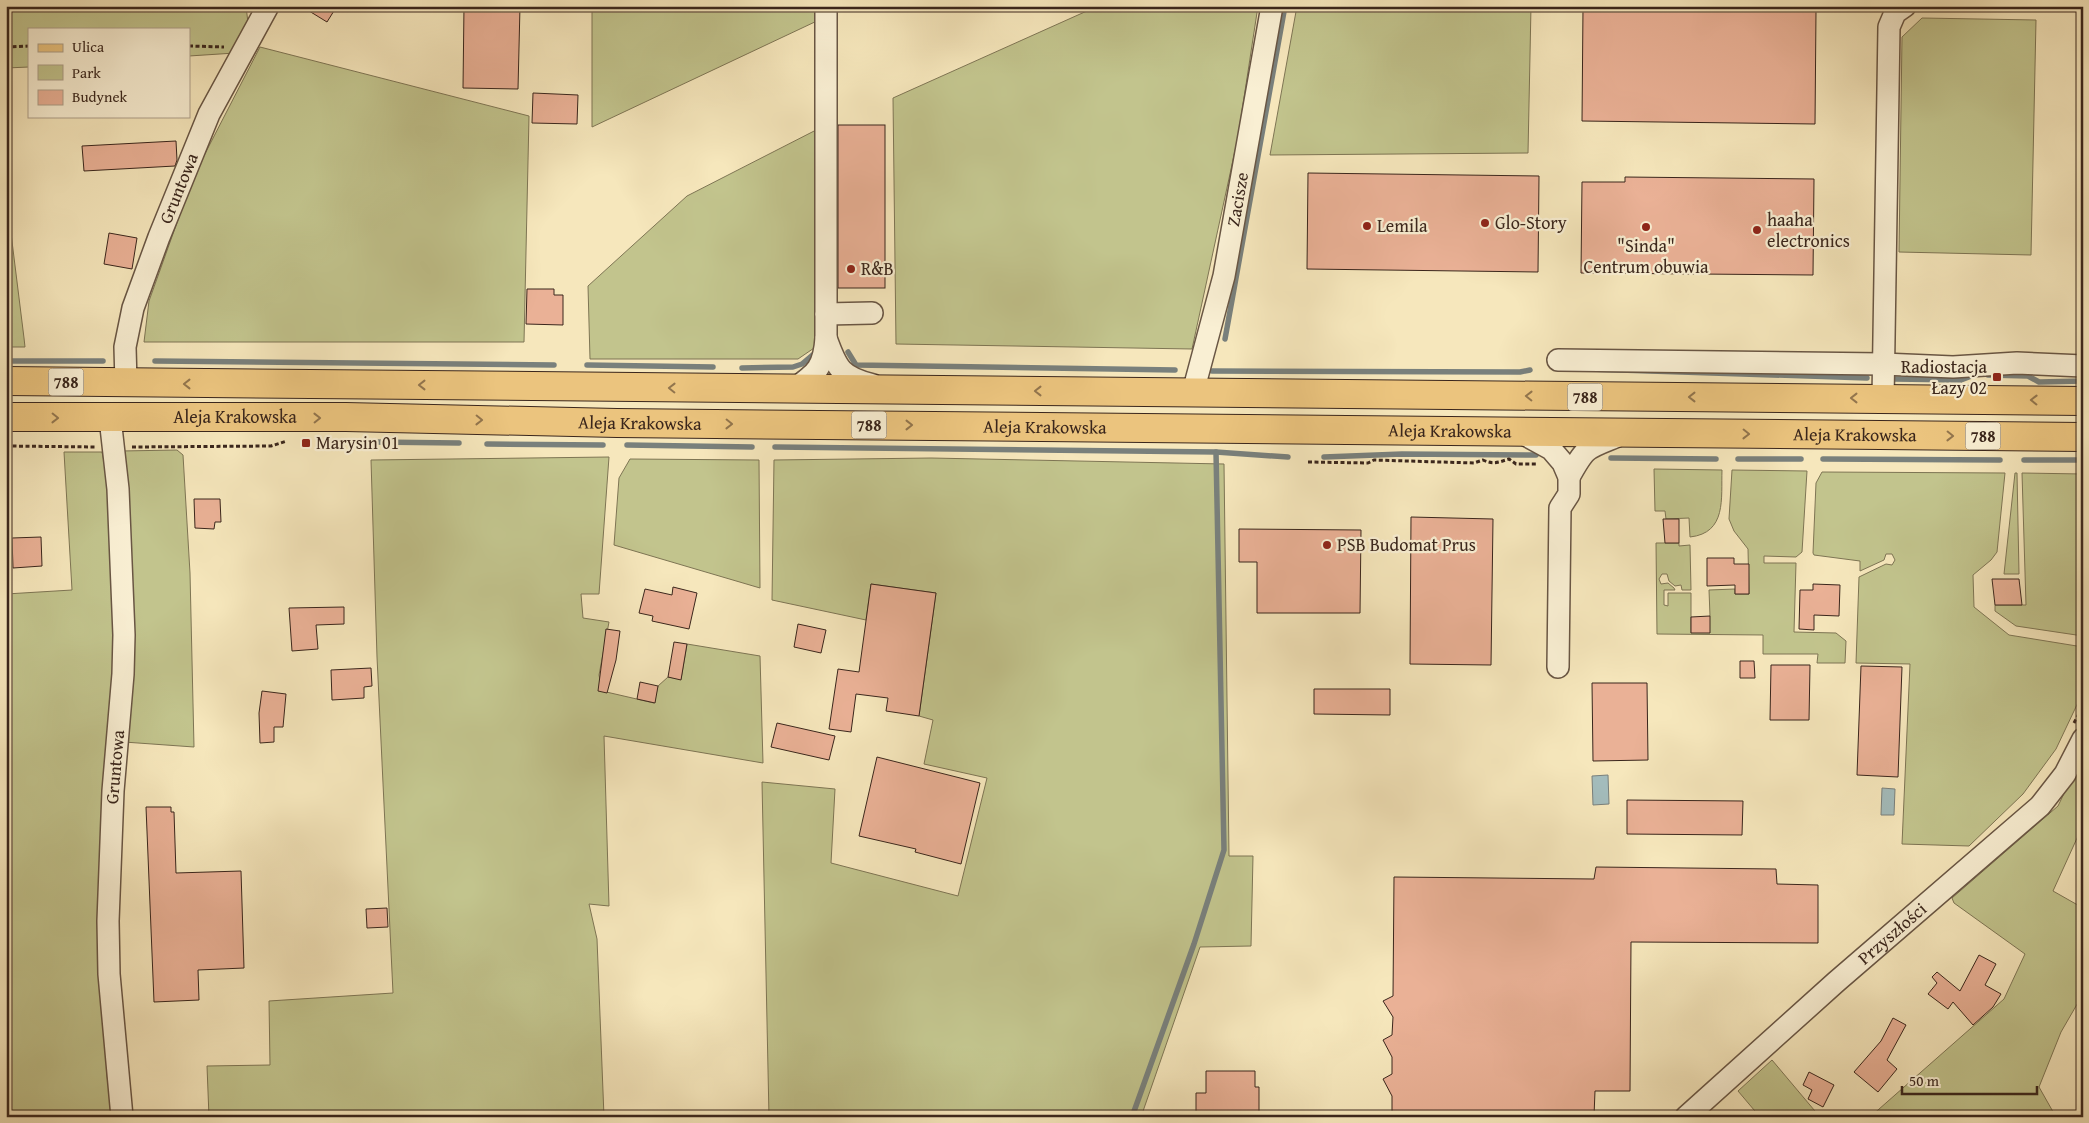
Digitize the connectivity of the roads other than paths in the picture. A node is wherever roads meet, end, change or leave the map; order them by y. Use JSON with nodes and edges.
{"nodes":[{"id":1,"x":268,"y":6,"type":"edge"},
{"id":2,"x":826,"y":6,"type":"edge"},
{"id":3,"x":1272,"y":6,"type":"edge"},
{"id":4,"x":1905,"y":6,"type":"edge"},
{"id":5,"x":872,"y":313,"type":"dead end"},
{"id":6,"x":826,"y":314,"type":"junction"},
{"id":7,"x":826,"y":338,"type":"junction"},
{"id":8,"x":1558,"y":360,"type":"dead end"},
{"id":9,"x":1883,"y":364,"type":"junction"},
{"id":10,"x":2083,"y":366,"type":"edge"},
{"id":11,"x":6,"y":382,"type":"edge"},
{"id":12,"x":126,"y":383,"type":"junction"},
{"id":13,"x":794,"y":389,"type":"junction"},
{"id":14,"x":896,"y":390,"type":"junction"},
{"id":15,"x":1193,"y":392,"type":"junction"},
{"id":16,"x":1883,"y":399,"type":"junction"},
{"id":17,"x":2083,"y":401,"type":"edge"},
{"id":18,"x":6,"y":417,"type":"edge"},
{"id":19,"x":110,"y":418,"type":"junction"},
{"id":20,"x":1517,"y":431,"type":"junction"},
{"id":21,"x":1627,"y":432,"type":"junction"},
{"id":22,"x":2083,"y":437,"type":"edge"},
{"id":23,"x":1569,"y":477,"type":"junction"},
{"id":24,"x":1558,"y":667,"type":"dead end"},
{"id":25,"x":2083,"y":739,"type":"edge"},
{"id":26,"x":122,"y":1117,"type":"edge"},
{"id":27,"x":1686,"y":1117,"type":"edge"}],
"edges":[{"from":1,"to":12,"type":"street","name":"Gruntowa"},
{"from":2,"to":6,"type":"street"},
{"from":3,"to":15,"type":"street","name":"Zacisze"},
{"from":4,"to":9,"type":"street"},
{"from":5,"to":6,"type":"street"},
{"from":6,"to":7,"type":"street"},
{"from":7,"to":13,"type":"street"},
{"from":7,"to":14,"type":"street"},
{"from":8,"to":9,"type":"street"},
{"from":9,"to":10,"type":"street"},
{"from":9,"to":16,"type":"street"},
{"from":11,"to":12,"type":"main road","name":"Aleja Krakowska","number":"788"},
{"from":13,"to":12,"type":"main road","name":"Aleja Krakowska","number":"788","one_way":true},
{"from":13,"to":14,"type":"main road","name":"Aleja Krakowska","number":"788"},
{"from":15,"to":14,"type":"main road","name":"Aleja Krakowska","number":"788","one_way":true},
{"from":16,"to":15,"type":"main road","name":"Aleja Krakowska","number":"788","one_way":true},
{"from":17,"to":16,"type":"main road","name":"Aleja Krakowska","number":"788","one_way":true},
{"from":18,"to":19,"type":"main road","name":"Aleja Krakowska","number":"788","one_way":true},
{"from":19,"to":20,"type":"main road","name":"Aleja Krakowska","number":"788","one_way":true},
{"from":19,"to":26,"type":"street","name":"Gruntowa"},
{"from":20,"to":21,"type":"main road","name":"Aleja Krakowska","number":"788"},
{"from":20,"to":23,"type":"street"},
{"from":21,"to":22,"type":"main road","name":"Aleja Krakowska","number":"788","one_way":true},
{"from":21,"to":23,"type":"street"},
{"from":23,"to":24,"type":"street"},
{"from":25,"to":27,"type":"street","name":"Przyszłości"}]}
